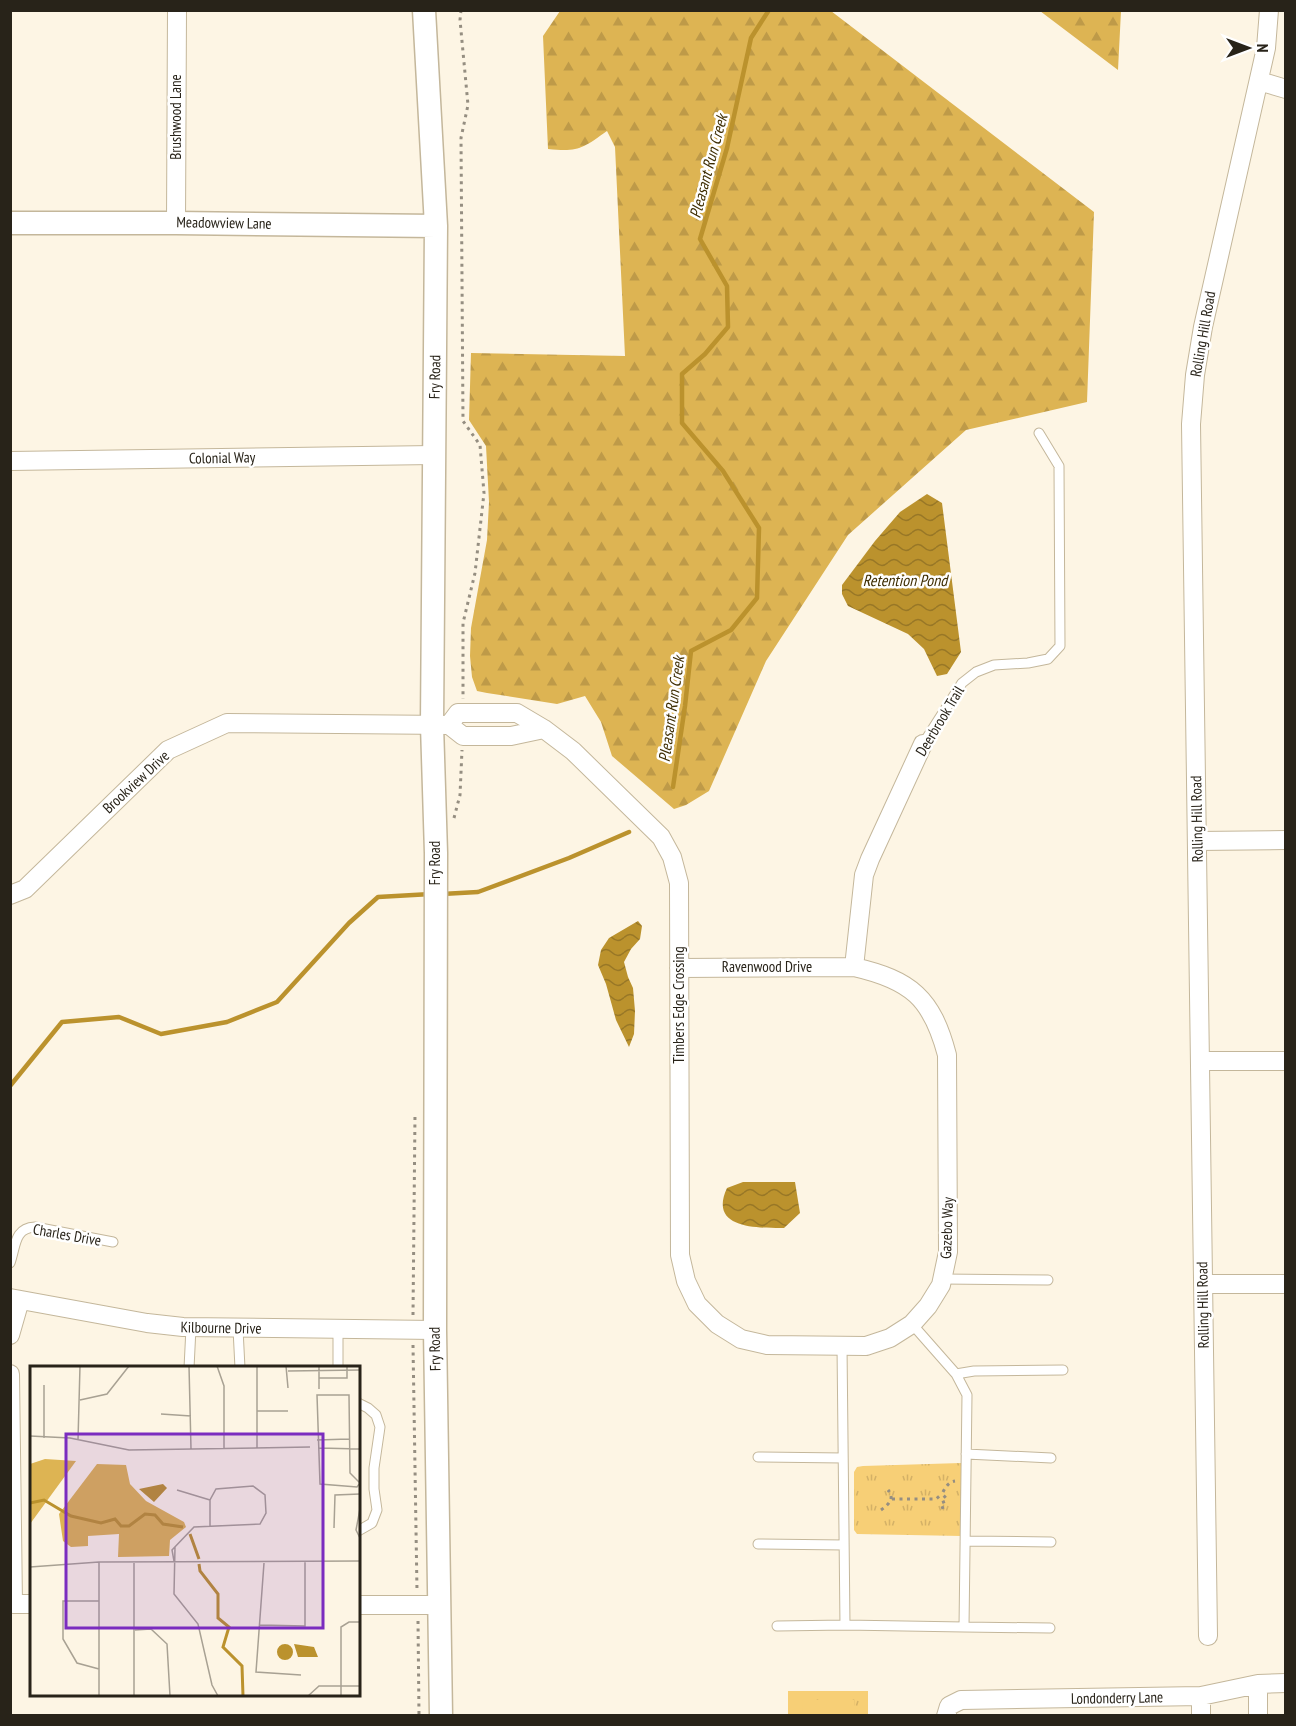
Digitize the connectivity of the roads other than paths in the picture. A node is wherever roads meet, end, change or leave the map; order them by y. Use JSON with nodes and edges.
{"nodes":[{"id":1,"x":177,"y":10,"type":"edge"},
{"id":2,"x":424,"y":10,"type":"edge"},
{"id":3,"x":1269,"y":10,"type":"edge"},
{"id":4,"x":1258,"y":81,"type":"junction"},
{"id":5,"x":1286,"y":89,"type":"edge"},
{"id":6,"x":10,"y":223,"type":"edge"},
{"id":7,"x":176,"y":223,"type":"junction"},
{"id":8,"x":436,"y":226,"type":"junction"},
{"id":9,"x":1039,"y":433,"type":"dead end"},
{"id":10,"x":434,"y":455,"type":"junction"},
{"id":11,"x":10,"y":461,"type":"edge"},
{"id":12,"x":448,"y":729,"type":"junction"},
{"id":13,"x":544,"y":729,"type":"junction"},
{"id":14,"x":923,"y":744,"type":"joint"},
{"id":15,"x":1286,"y":840,"type":"edge"},
{"id":16,"x":1197,"y":841,"type":"junction"},
{"id":17,"x":10,"y":895,"type":"edge"},
{"id":18,"x":854,"y":967,"type":"junction"},
{"id":19,"x":679,"y":968,"type":"junction"},
{"id":20,"x":1200,"y":1061,"type":"junction"},
{"id":21,"x":1286,"y":1061,"type":"edge"},
{"id":22,"x":113,"y":1242,"type":"dead end"},
{"id":23,"x":10,"y":1263,"type":"edge"},
{"id":24,"x":942,"y":1279,"type":"junction"},
{"id":25,"x":1048,"y":1280,"type":"dead end"},
{"id":26,"x":1203,"y":1284,"type":"junction"},
{"id":27,"x":1286,"y":1284,"type":"edge"},
{"id":28,"x":15,"y":1299,"type":"edge"},
{"id":29,"x":717,"y":1324,"type":"joint"},
{"id":30,"x":912,"y":1324,"type":"junction"},
{"id":31,"x":191,"y":1328,"type":"junction"},
{"id":32,"x":238,"y":1329,"type":"junction"},
{"id":33,"x":338,"y":1329,"type":"junction"},
{"id":34,"x":424,"y":1330,"type":"junction"},
{"id":35,"x":10,"y":1335,"type":"edge"},
{"id":36,"x":842,"y":1346,"type":"junction"},
{"id":37,"x":189,"y":1366,"type":"edge"},
{"id":38,"x":240,"y":1366,"type":"edge"},
{"id":39,"x":338,"y":1366,"type":"edge"},
{"id":40,"x":1063,"y":1370,"type":"dead end"},
{"id":41,"x":10,"y":1374,"type":"edge"},
{"id":42,"x":956,"y":1374,"type":"junction"},
{"id":43,"x":360,"y":1404,"type":"edge"},
{"id":44,"x":966,"y":1454,"type":"junction"},
{"id":45,"x":758,"y":1457,"type":"dead end"},
{"id":46,"x":843,"y":1458,"type":"junction"},
{"id":47,"x":1051,"y":1458,"type":"dead end"},
{"id":48,"x":360,"y":1530,"type":"edge"},
{"id":49,"x":965,"y":1541,"type":"junction"},
{"id":50,"x":1051,"y":1542,"type":"dead end"},
{"id":51,"x":758,"y":1544,"type":"dead end"},
{"id":52,"x":844,"y":1545,"type":"junction"},
{"id":53,"x":22,"y":1604,"type":"edge"},
{"id":54,"x":360,"y":1605,"type":"edge"},
{"id":55,"x":428,"y":1605,"type":"junction"},
{"id":56,"x":845,"y":1625,"type":"junction"},
{"id":57,"x":777,"y":1626,"type":"dead end"},
{"id":58,"x":964,"y":1627,"type":"junction"},
{"id":59,"x":1050,"y":1628,"type":"dead end"},
{"id":60,"x":1208,"y":1636,"type":"dead end"},
{"id":61,"x":1286,"y":1683,"type":"edge"},
{"id":62,"x":1258,"y":1684,"type":"junction"},
{"id":63,"x":1201,"y":1696,"type":"junction"},
{"id":64,"x":948,"y":1711,"type":"edge"},
{"id":65,"x":441,"y":1716,"type":"edge"},
{"id":66,"x":1201,"y":1716,"type":"edge"},
{"id":67,"x":1258,"y":1716,"type":"edge"}],
"edges":[{"from":1,"to":7,"type":"street","name":"Brushwood Lane"},
{"from":2,"to":8,"type":"street","name":"Fry Road"},
{"from":3,"to":4,"type":"street","name":"Rolling Hill Road"},
{"from":4,"to":5,"type":"street"},
{"from":4,"to":16,"type":"street","name":"Rolling Hill Road"},
{"from":6,"to":7,"type":"street","name":"Meadowview Lane"},
{"from":7,"to":8,"type":"street","name":"Meadowview Lane"},
{"from":8,"to":10,"type":"street","name":"Fry Road"},
{"from":9,"to":14,"type":"lane","name":"Deerbrook Trail"},
{"from":10,"to":11,"type":"street","name":"Colonial Way"},
{"from":10,"to":12,"type":"street","name":"Fry Road"},
{"from":12,"to":13,"type":"street"},
{"from":12,"to":13,"type":"street","name":"Timbers Edge Crossing"},
{"from":12,"to":17,"type":"street","name":"Brookview Drive"},
{"from":12,"to":34,"type":"street","name":"Fry Road"},
{"from":13,"to":19,"type":"street","name":"Timbers Edge Crossing"},
{"from":14,"to":18,"type":"street","name":"Deerbrook Trail"},
{"from":15,"to":16,"type":"street"},
{"from":16,"to":20,"type":"street","name":"Rolling Hill Road"},
{"from":18,"to":19,"type":"street","name":"Ravenwood Drive"},
{"from":18,"to":24,"type":"street","name":"Gazebo Way"},
{"from":19,"to":29,"type":"street","name":"Timbers Edge Crossing"},
{"from":20,"to":21,"type":"street"},
{"from":20,"to":26,"type":"street","name":"Rolling Hill Road"},
{"from":22,"to":23,"type":"lane","name":"Charles Drive"},
{"from":24,"to":25,"type":"lane"},
{"from":24,"to":30,"type":"street","name":"Gazebo Way"},
{"from":26,"to":27,"type":"street"},
{"from":26,"to":60,"type":"street","name":"Rolling Hill Road"},
{"from":28,"to":31,"type":"street","name":"Kilbourne Drive"},
{"from":28,"to":35,"type":"street"},
{"from":29,"to":36,"type":"street","name":"Gazebo Way"},
{"from":30,"to":36,"type":"street","name":"Gazebo Way"},
{"from":30,"to":42,"type":"lane"},
{"from":31,"to":32,"type":"street","name":"Kilbourne Drive"},
{"from":31,"to":37,"type":"lane"},
{"from":32,"to":33,"type":"street","name":"Kilbourne Drive"},
{"from":32,"to":38,"type":"lane"},
{"from":33,"to":34,"type":"street","name":"Kilbourne Drive"},
{"from":33,"to":39,"type":"lane"},
{"from":34,"to":55,"type":"street","name":"Fry Road"},
{"from":36,"to":46,"type":"lane"},
{"from":40,"to":42,"type":"lane"},
{"from":41,"to":53,"type":"street"},
{"from":42,"to":44,"type":"lane"},
{"from":43,"to":48,"type":"lane"},
{"from":44,"to":47,"type":"lane"},
{"from":44,"to":49,"type":"lane"},
{"from":45,"to":46,"type":"lane"},
{"from":46,"to":52,"type":"lane"},
{"from":49,"to":50,"type":"lane"},
{"from":49,"to":58,"type":"lane"},
{"from":51,"to":52,"type":"lane"},
{"from":52,"to":56,"type":"lane"},
{"from":54,"to":55,"type":"street"},
{"from":55,"to":65,"type":"street","name":"Fry Road"},
{"from":56,"to":57,"type":"lane"},
{"from":56,"to":58,"type":"lane"},
{"from":58,"to":59,"type":"lane"},
{"from":61,"to":62,"type":"street","name":"Londonderry Lane"},
{"from":62,"to":63,"type":"street","name":"Londonderry Lane"},
{"from":62,"to":67,"type":"street"},
{"from":63,"to":64,"type":"street","name":"Londonderry Lane"},
{"from":63,"to":66,"type":"street"}]}
